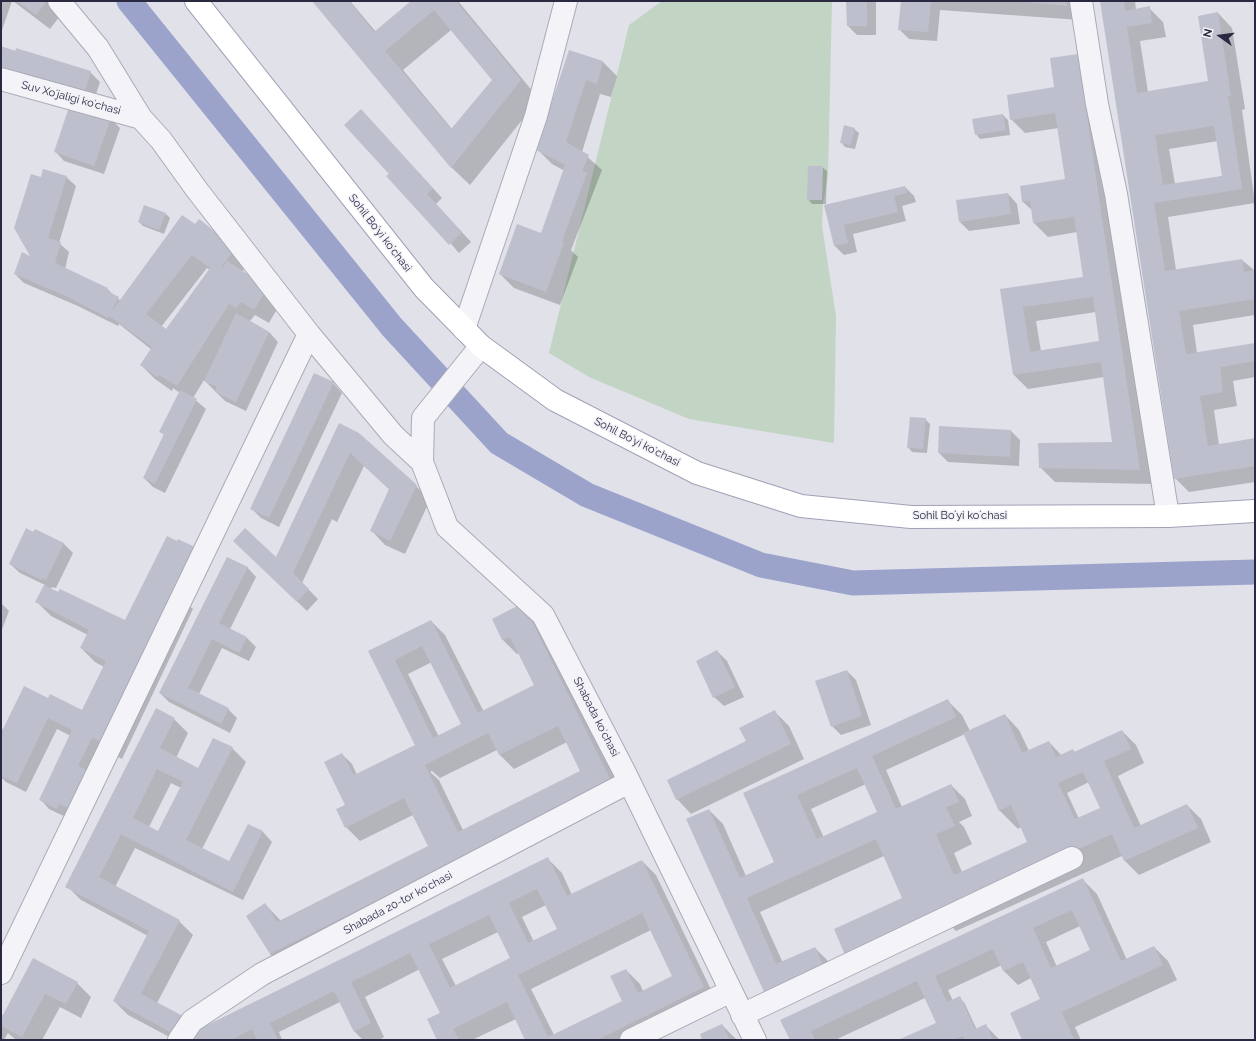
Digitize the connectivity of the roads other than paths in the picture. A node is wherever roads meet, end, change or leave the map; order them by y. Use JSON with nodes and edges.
{"nodes":[{"id":1,"x":59,"y":1,"type":"edge"},
{"id":2,"x":196,"y":1,"type":"edge"},
{"id":3,"x":566,"y":1,"type":"edge"},
{"id":4,"x":1081,"y":1,"type":"edge"},
{"id":5,"x":1,"y":79,"type":"edge"},
{"id":6,"x":141,"y":118,"type":"junction"},
{"id":7,"x":464,"y":329,"type":"junction"},
{"id":8,"x":309,"y":334,"type":"junction"},
{"id":9,"x":481,"y":346,"type":"junction"},
{"id":10,"x":422,"y":462,"type":"junction"},
{"id":11,"x":1255,"y":511,"type":"edge"},
{"id":12,"x":1168,"y":516,"type":"junction"},
{"id":13,"x":629,"y":782,"type":"junction"},
{"id":14,"x":1072,"y":858,"type":"dead end"},
{"id":15,"x":1,"y":973,"type":"edge"},
{"id":16,"x":731,"y":991,"type":"junction"},
{"id":17,"x":742,"y":1015,"type":"junction"},
{"id":18,"x":179,"y":1040,"type":"edge"},
{"id":19,"x":631,"y":1040,"type":"edge"},
{"id":20,"x":755,"y":1040,"type":"edge"}],
"edges":[{"from":1,"to":6,"type":"street"},
{"from":2,"to":7,"type":"main road","name":"Sohil Boʻyi koʻchasi"},
{"from":3,"to":7,"type":"street"},
{"from":4,"to":12,"type":"street"},
{"from":5,"to":6,"type":"street","name":"Suv Xoʻjaligi koʻchasi"},
{"from":6,"to":8,"type":"street"},
{"from":7,"to":9,"type":"main road","name":"Sohil Boʻyi koʻchasi"},
{"from":8,"to":10,"type":"street"},
{"from":8,"to":15,"type":"street"},
{"from":9,"to":10,"type":"street","name":"Shabada koʻchasi"},
{"from":9,"to":12,"type":"main road","name":"Sohil Boʻyi koʻchasi"},
{"from":10,"to":13,"type":"street","name":"Shabada koʻchasi"},
{"from":11,"to":12,"type":"main road","name":"Sohil Boʻyi koʻchasi"},
{"from":13,"to":16,"type":"street","name":"Shabada koʻchasi"},
{"from":13,"to":18,"type":"street","name":"Shabada 20-tor koʻchasi"},
{"from":14,"to":17,"type":"street"},
{"from":16,"to":17,"type":"street","name":"Shabada koʻchasi"},
{"from":16,"to":19,"type":"street"},
{"from":17,"to":20,"type":"street","name":"Shabada koʻchasi"}]}
